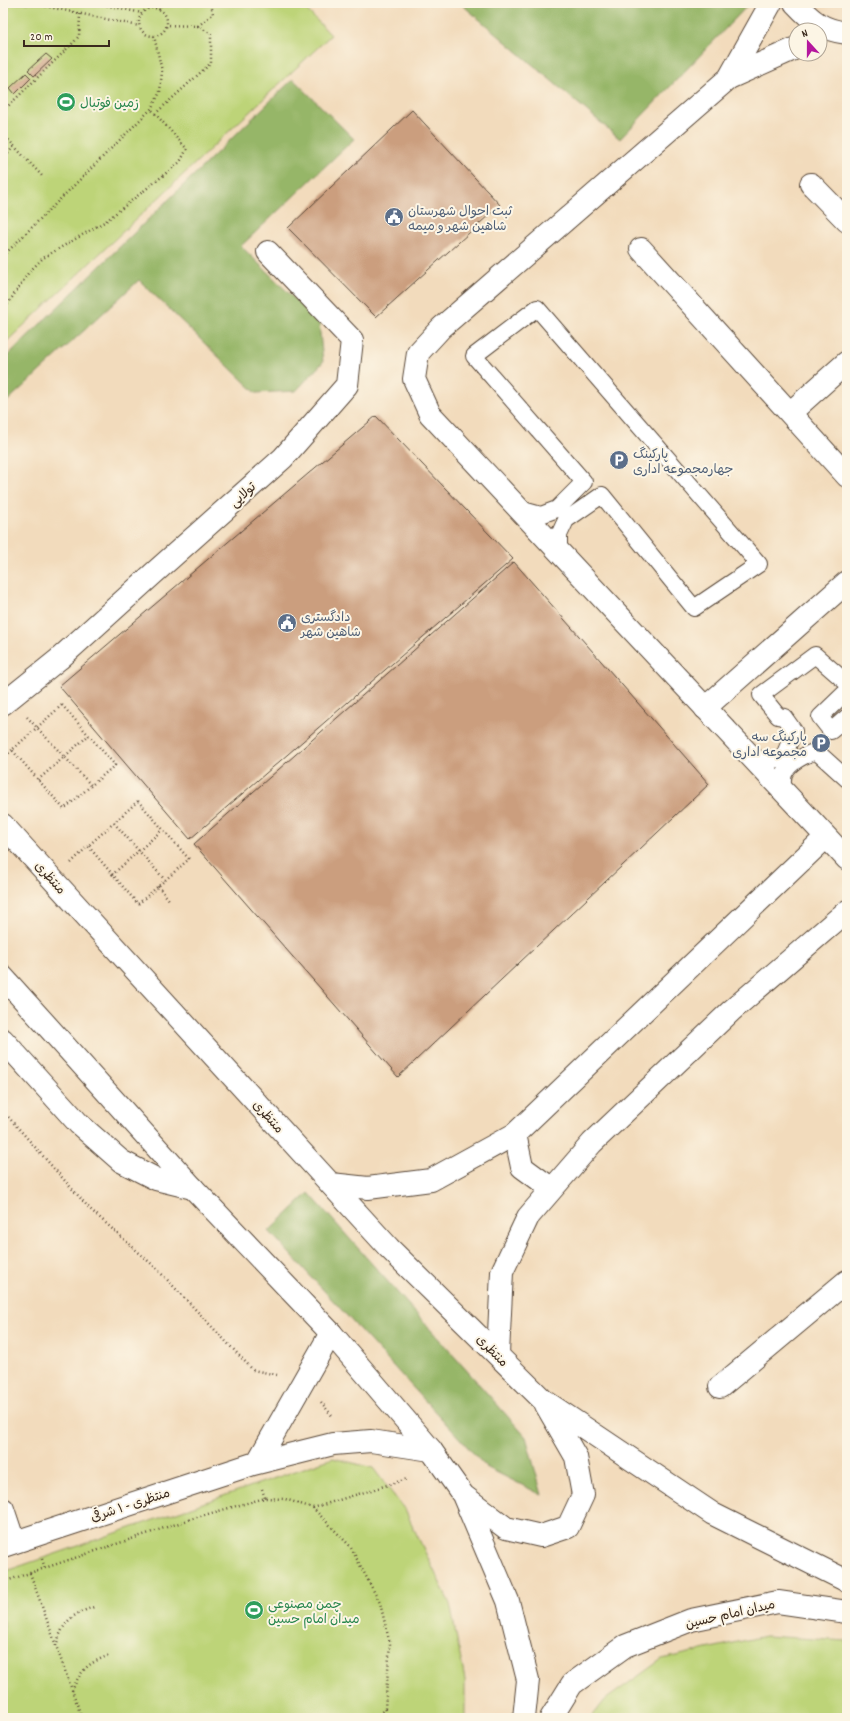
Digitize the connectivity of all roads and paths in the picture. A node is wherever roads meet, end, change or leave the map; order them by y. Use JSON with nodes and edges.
{"nodes":[{"id":1,"x":30,"y":3,"type":"edge"},
{"id":2,"x":95,"y":3,"type":"edge"},
{"id":3,"x":162,"y":3,"type":"edge"},
{"id":4,"x":211,"y":3,"type":"edge"},
{"id":5,"x":771,"y":3,"type":"edge"},
{"id":6,"x":795,"y":3,"type":"edge"},
{"id":7,"x":159,"y":10,"type":"junction"},
{"id":8,"x":142,"y":13,"type":"junction"},
{"id":9,"x":80,"y":14,"type":"junction"},
{"id":10,"x":166,"y":25,"type":"junction"},
{"id":11,"x":139,"y":26,"type":"junction"},
{"id":12,"x":198,"y":26,"type":"junction"},
{"id":13,"x":833,"y":34,"type":"edge"},
{"id":14,"x":154,"y":36,"type":"junction"},
{"id":15,"x":788,"y":52,"type":"edge"},
{"id":16,"x":729,"y":78,"type":"junction"},
{"id":17,"x":151,"y":109,"type":"junction"},
{"id":18,"x":3,"y":110,"type":"edge"},
{"id":19,"x":155,"y":114,"type":"junction"},
{"id":20,"x":3,"y":134,"type":"edge"},
{"id":21,"x":14,"y":146,"type":"junction"},
{"id":22,"x":3,"y":160,"type":"edge"},
{"id":23,"x":43,"y":177,"type":"dead end"},
{"id":24,"x":811,"y":184,"type":"dead end"},
{"id":25,"x":847,"y":221,"type":"edge"},
{"id":26,"x":641,"y":249,"type":"dead end"},
{"id":27,"x":268,"y":252,"type":"dead end"},
{"id":28,"x":3,"y":256,"type":"edge"},
{"id":29,"x":3,"y":311,"type":"edge"},
{"id":30,"x":847,"y":362,"type":"edge"},
{"id":31,"x":790,"y":413,"type":"junction"},
{"id":32,"x":847,"y":476,"type":"edge"},
{"id":33,"x":519,"y":509,"type":"junction"},
{"id":34,"x":559,"y":552,"type":"junction"},
{"id":35,"x":847,"y":582,"type":"edge"},
{"id":36,"x":847,"y":683,"type":"edge"},
{"id":37,"x":847,"y":690,"type":"edge"},
{"id":38,"x":3,"y":704,"type":"edge"},
{"id":39,"x":706,"y":708,"type":"junction"},
{"id":40,"x":847,"y":717,"type":"edge"},
{"id":41,"x":38,"y":727,"type":"junction"},
{"id":42,"x":89,"y":735,"type":"junction"},
{"id":43,"x":12,"y":750,"type":"junction"},
{"id":44,"x":65,"y":757,"type":"junction"},
{"id":45,"x":3,"y":759,"type":"edge"},
{"id":46,"x":758,"y":764,"type":"junction"},
{"id":47,"x":847,"y":779,"type":"edge"},
{"id":48,"x":38,"y":780,"type":"junction"},
{"id":49,"x":91,"y":785,"type":"junction"},
{"id":50,"x":783,"y":791,"type":"junction"},
{"id":51,"x":114,"y":823,"type":"junction"},
{"id":52,"x":3,"y":825,"type":"edge"},
{"id":53,"x":162,"y":830,"type":"junction"},
{"id":54,"x":826,"y":837,"type":"junction"},
{"id":55,"x":139,"y":851,"type":"junction"},
{"id":56,"x":847,"y":859,"type":"edge"},
{"id":57,"x":112,"y":875,"type":"junction"},
{"id":58,"x":165,"y":880,"type":"junction"},
{"id":59,"x":158,"y":886,"type":"junction"},
{"id":60,"x":170,"y":901,"type":"dead end"},
{"id":61,"x":847,"y":911,"type":"edge"},
{"id":62,"x":3,"y":977,"type":"edge"},
{"id":63,"x":3,"y":1040,"type":"edge"},
{"id":64,"x":3,"y":1111,"type":"edge"},
{"id":65,"x":515,"y":1134,"type":"junction"},
{"id":66,"x":331,"y":1184,"type":"junction"},
{"id":67,"x":193,"y":1188,"type":"junction"},
{"id":68,"x":552,"y":1189,"type":"junction"},
{"id":69,"x":847,"y":1281,"type":"edge"},
{"id":70,"x":331,"y":1333,"type":"junction"},
{"id":71,"x":498,"y":1354,"type":"junction"},
{"id":72,"x":304,"y":1381,"type":"junction"},
{"id":73,"x":720,"y":1387,"type":"dead end"},
{"id":74,"x":543,"y":1400,"type":"junction"},
{"id":75,"x":353,"y":1443,"type":"junction"},
{"id":76,"x":431,"y":1450,"type":"junction"},
{"id":77,"x":257,"y":1463,"type":"junction"},
{"id":78,"x":407,"y":1479,"type":"dead end"},
{"id":79,"x":463,"y":1495,"type":"junction"},
{"id":80,"x":3,"y":1508,"type":"edge"},
{"id":81,"x":313,"y":1508,"type":"junction"},
{"id":82,"x":9,"y":1544,"type":"edge"},
{"id":83,"x":30,"y":1573,"type":"junction"},
{"id":84,"x":847,"y":1581,"type":"edge"},
{"id":85,"x":3,"y":1582,"type":"edge"},
{"id":86,"x":94,"y":1607,"type":"dead end"},
{"id":87,"x":847,"y":1612,"type":"edge"},
{"id":88,"x":56,"y":1646,"type":"junction"},
{"id":89,"x":110,"y":1655,"type":"dead end"},
{"id":90,"x":72,"y":1691,"type":"junction"},
{"id":91,"x":385,"y":1708,"type":"junction"},
{"id":92,"x":82,"y":1718,"type":"edge"},
{"id":93,"x":378,"y":1718,"type":"edge"},
{"id":94,"x":384,"y":1718,"type":"edge"},
{"id":95,"x":524,"y":1718,"type":"edge"},
{"id":96,"x":551,"y":1718,"type":"edge"}],
"edges":[{"from":1,"to":9,"type":"path"},
{"from":2,"to":8,"type":"path"},
{"from":3,"to":7,"type":"path"},
{"from":4,"to":12,"type":"path"},
{"from":5,"to":16,"type":"street"},
{"from":6,"to":13,"type":"street"},
{"from":7,"to":8,"type":"path"},
{"from":7,"to":10,"type":"path"},
{"from":8,"to":11,"type":"path"},
{"from":9,"to":11,"type":"path"},
{"from":9,"to":18,"type":"path"},
{"from":10,"to":12,"type":"path"},
{"from":10,"to":14,"type":"path"},
{"from":11,"to":14,"type":"path"},
{"from":12,"to":19,"type":"path"},
{"from":14,"to":17,"type":"path"},
{"from":15,"to":16,"type":"street"},
{"from":16,"to":33,"type":"street"},
{"from":17,"to":19,"type":"path"},
{"from":17,"to":28,"type":"path"},
{"from":19,"to":29,"type":"path"},
{"from":20,"to":21,"type":"path"},
{"from":21,"to":22,"type":"path"},
{"from":21,"to":23,"type":"path"},
{"from":24,"to":25,"type":"street"},
{"from":26,"to":31,"type":"street"},
{"from":27,"to":38,"type":"street","name":"تولایی"},
{"from":30,"to":31,"type":"street"},
{"from":31,"to":32,"type":"street"},
{"from":33,"to":34,"type":"street"},
{"from":33,"to":34,"type":"lane"},
{"from":34,"to":39,"type":"street"},
{"from":35,"to":39,"type":"street"},
{"from":36,"to":46,"type":"lane"},
{"from":37,"to":40,"type":"lane"},
{"from":39,"to":46,"type":"street"},
{"from":41,"to":42,"type":"path"},
{"from":41,"to":43,"type":"path"},
{"from":41,"to":44,"type":"path"},
{"from":42,"to":44,"type":"path"},
{"from":42,"to":49,"type":"path"},
{"from":43,"to":45,"type":"path"},
{"from":43,"to":48,"type":"path"},
{"from":44,"to":48,"type":"path"},
{"from":44,"to":49,"type":"path"},
{"from":46,"to":50,"type":"street"},
{"from":47,"to":50,"type":"lane"},
{"from":48,"to":49,"type":"path"},
{"from":50,"to":54,"type":"street"},
{"from":51,"to":53,"type":"path"},
{"from":51,"to":55,"type":"path"},
{"from":51,"to":57,"type":"path"},
{"from":52,"to":66,"type":"street","name":"منتظری"},
{"from":53,"to":55,"type":"path"},
{"from":53,"to":58,"type":"path"},
{"from":54,"to":56,"type":"street"},
{"from":54,"to":65,"type":"street"},
{"from":55,"to":57,"type":"path"},
{"from":55,"to":58,"type":"path"},
{"from":57,"to":59,"type":"path"},
{"from":58,"to":59,"type":"path"},
{"from":59,"to":60,"type":"path"},
{"from":61,"to":68,"type":"street"},
{"from":62,"to":67,"type":"street"},
{"from":63,"to":67,"type":"street"},
{"from":64,"to":72,"type":"path"},
{"from":65,"to":66,"type":"street"},
{"from":65,"to":68,"type":"street"},
{"from":66,"to":71,"type":"street","name":"منتظری"},
{"from":67,"to":70,"type":"street"},
{"from":68,"to":71,"type":"street"},
{"from":69,"to":73,"type":"street"},
{"from":70,"to":72,"type":"street"},
{"from":70,"to":76,"type":"street"},
{"from":71,"to":74,"type":"street","name":"منتظری"},
{"from":72,"to":75,"type":"path"},
{"from":72,"to":77,"type":"street"},
{"from":74,"to":79,"type":"street"},
{"from":74,"to":84,"type":"street"},
{"from":75,"to":76,"type":"street","name":"منتظری - ۱ شرقی"},
{"from":75,"to":77,"type":"street","name":"منتظری - ۱ شرقی"},
{"from":76,"to":79,"type":"street"},
{"from":77,"to":82,"type":"street","name":"منتظری - ۱ شرقی"},
{"from":78,"to":81,"type":"path"},
{"from":79,"to":95,"type":"street"},
{"from":80,"to":82,"type":"street"},
{"from":81,"to":83,"type":"path"},
{"from":81,"to":91,"type":"path"},
{"from":83,"to":85,"type":"path"},
{"from":83,"to":88,"type":"path"},
{"from":86,"to":88,"type":"path"},
{"from":87,"to":96,"type":"street","name":"میدان امام حسین"},
{"from":88,"to":90,"type":"path"},
{"from":89,"to":90,"type":"path"},
{"from":90,"to":92,"type":"path"},
{"from":91,"to":93,"type":"path"},
{"from":91,"to":94,"type":"path"}]}
